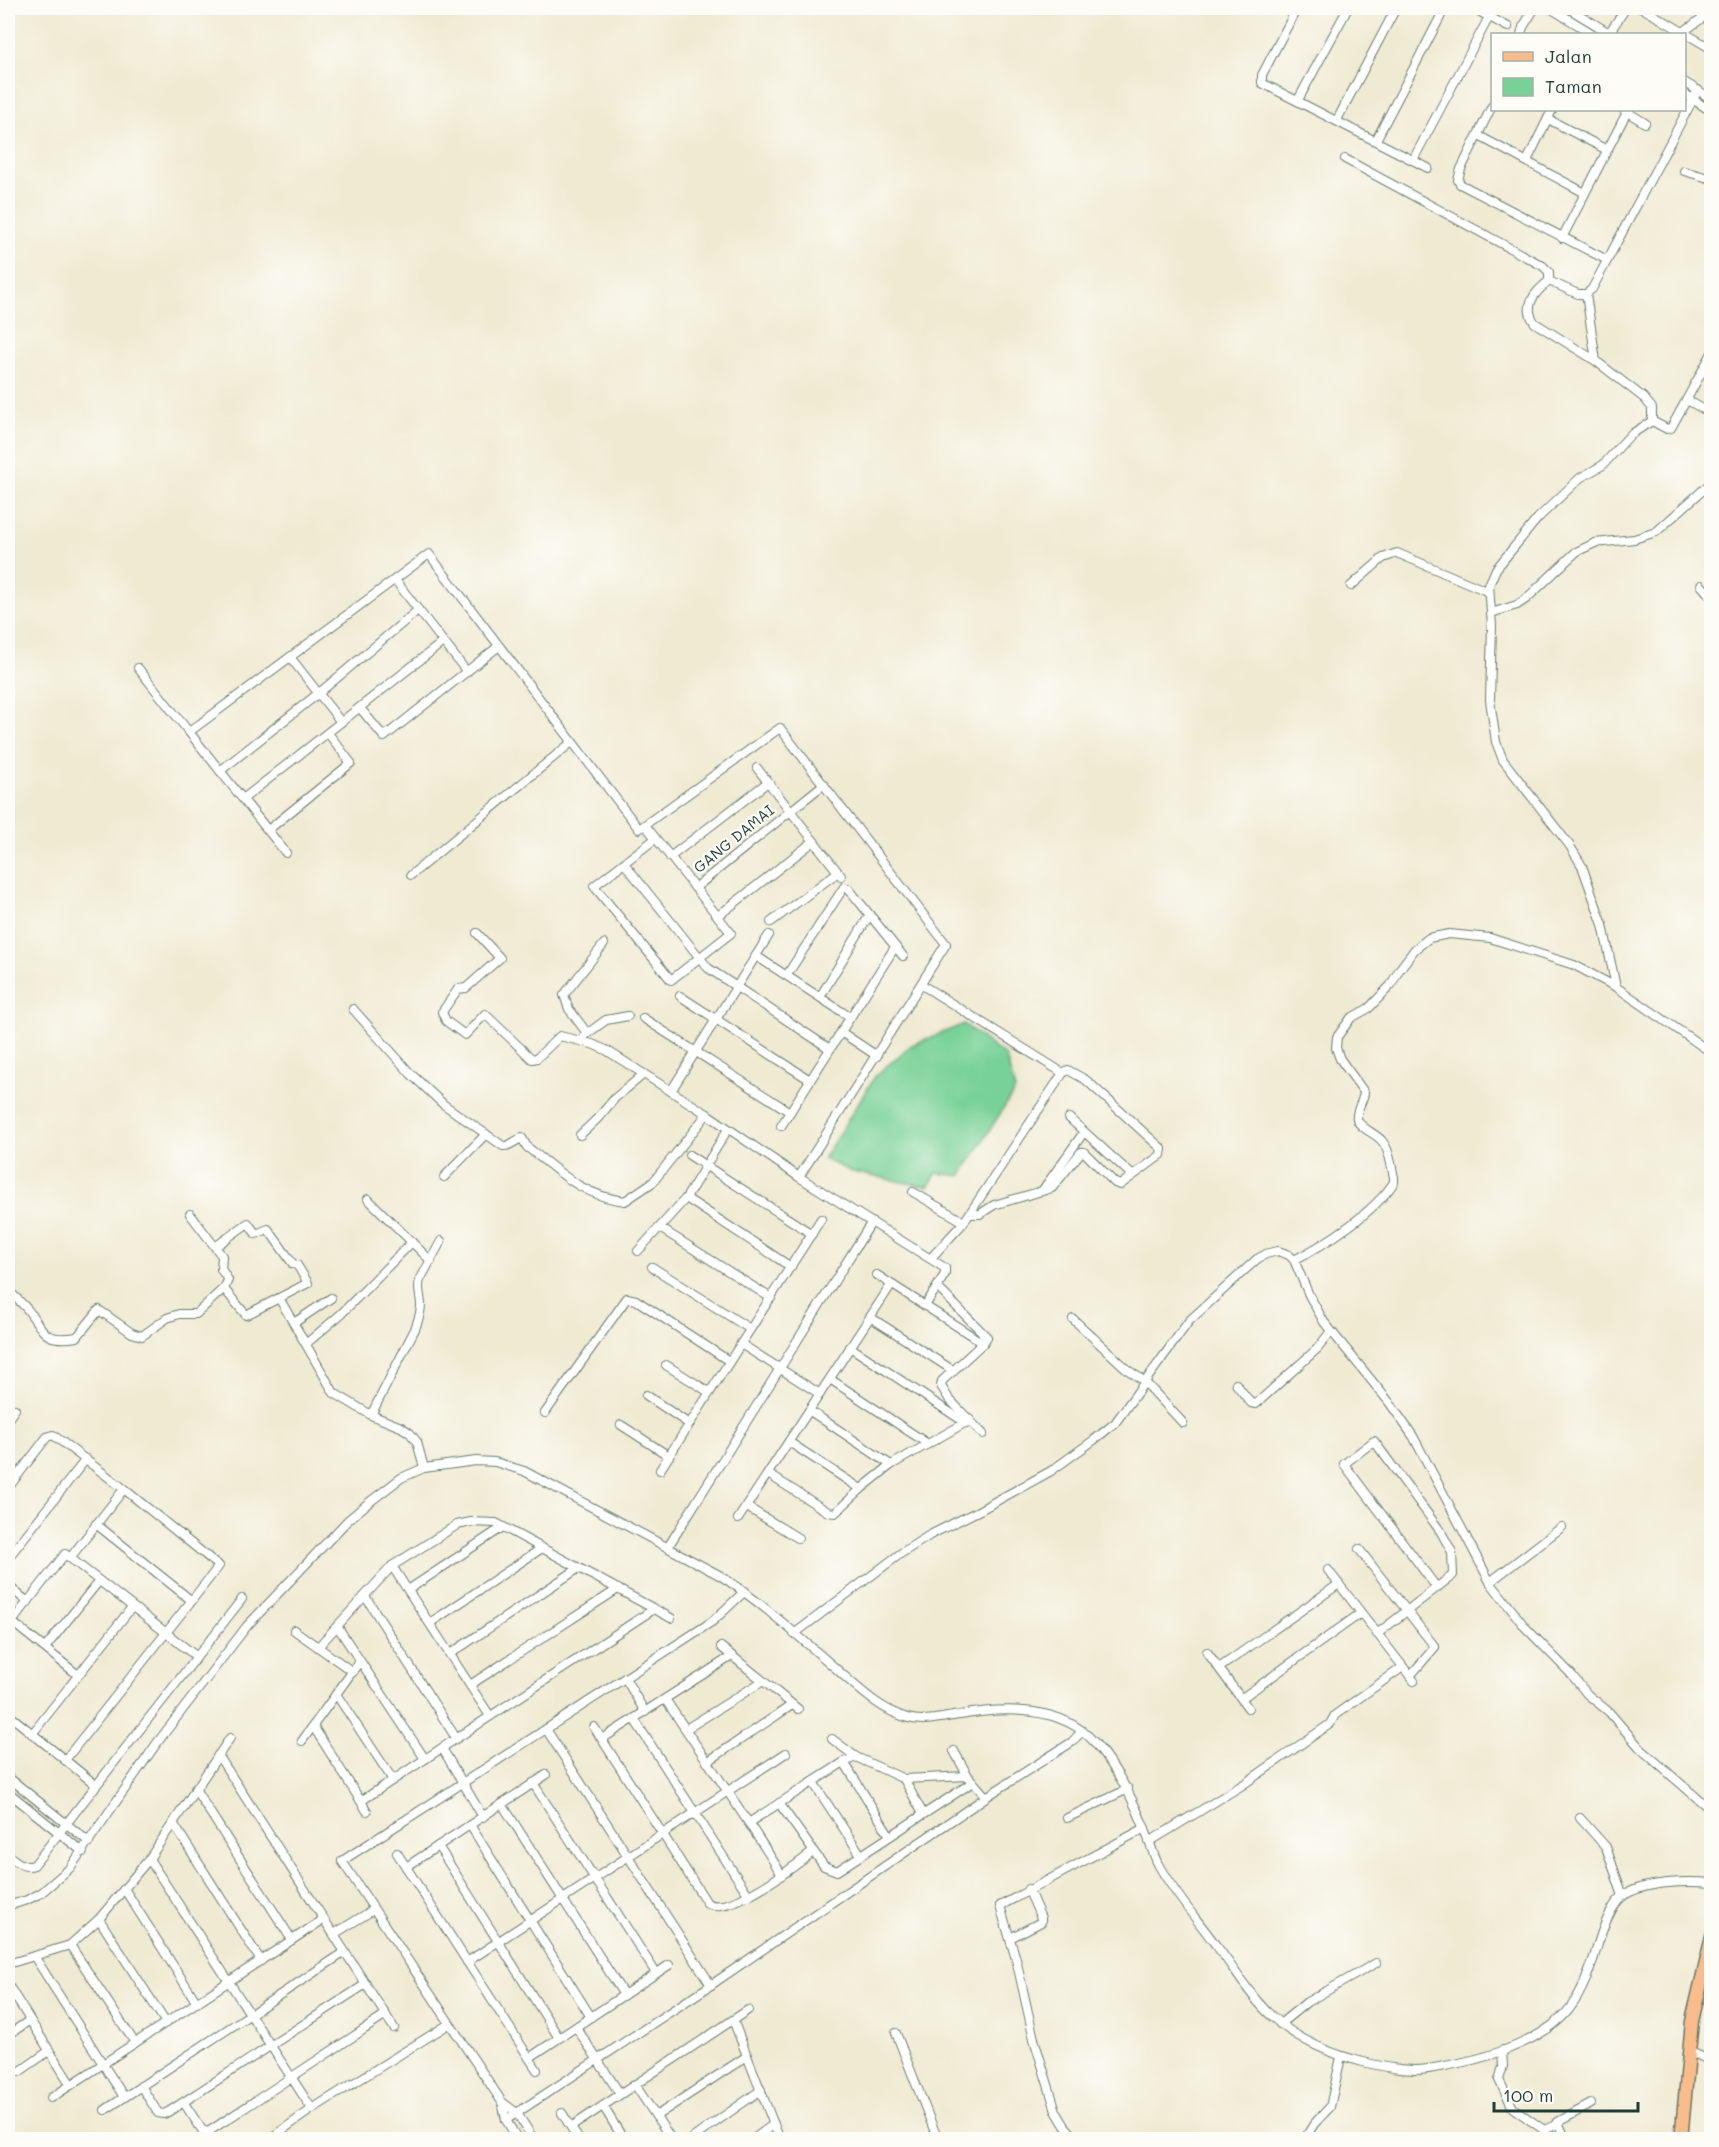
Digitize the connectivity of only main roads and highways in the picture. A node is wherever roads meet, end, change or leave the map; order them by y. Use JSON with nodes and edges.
{"nodes":[{"id":1,"x":1712,"y":1936,"type":"edge"},
{"id":2,"x":1681,"y":2139,"type":"edge"}],
"edges":[{"from":1,"to":2,"type":"main road"}]}
